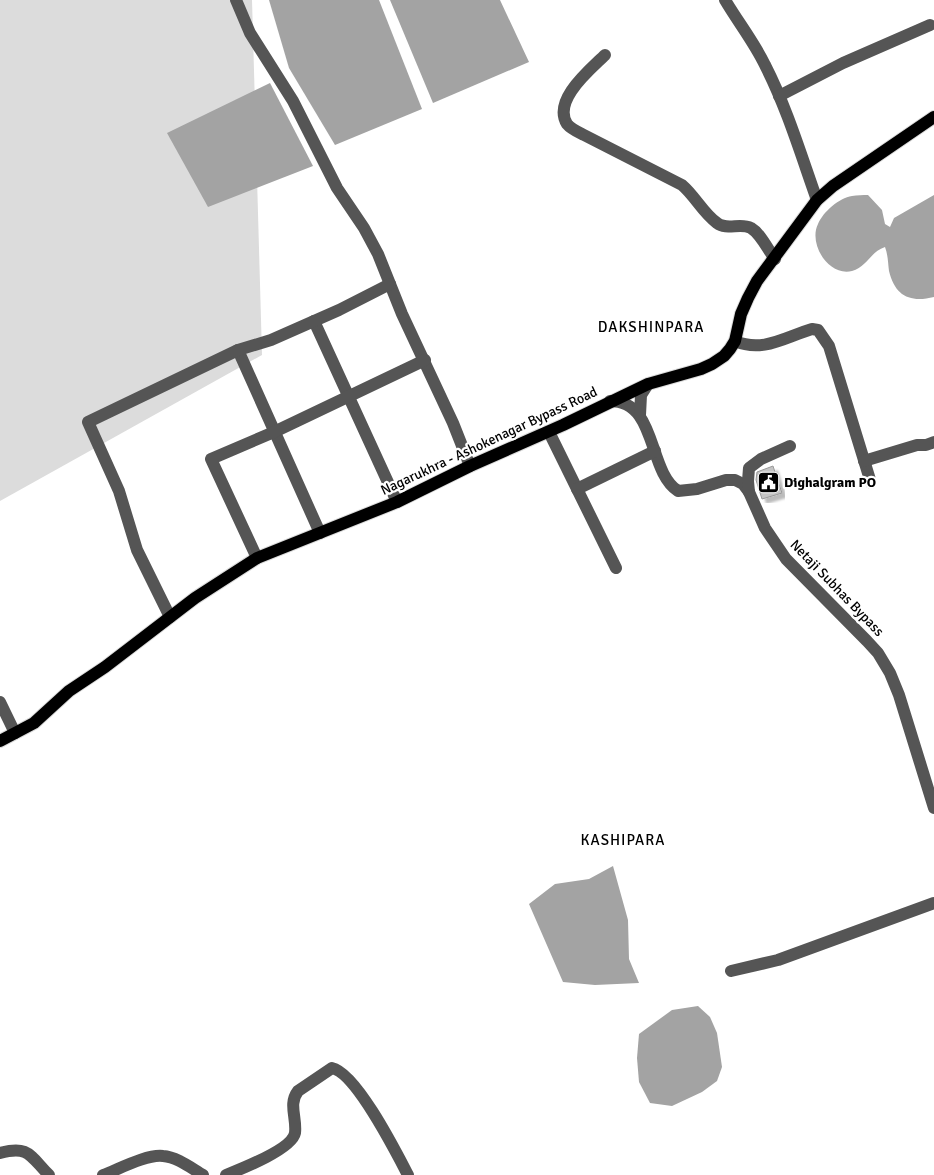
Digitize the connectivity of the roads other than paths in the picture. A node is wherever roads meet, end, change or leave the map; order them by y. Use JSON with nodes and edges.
{"nodes":[{"id":1,"x":236,"y":0,"type":"edge"},
{"id":2,"x":725,"y":0,"type":"edge"},
{"id":3,"x":930,"y":25,"type":"dead end"},
{"id":4,"x":605,"y":55,"type":"dead end"},
{"id":5,"x":780,"y":96,"type":"junction"},
{"id":6,"x":934,"y":117,"type":"edge"},
{"id":7,"x":817,"y":200,"type":"junction"},
{"id":8,"x":775,"y":260,"type":"junction"},
{"id":9,"x":390,"y":284,"type":"junction"},
{"id":10,"x":314,"y":320,"type":"junction"},
{"id":11,"x":735,"y":341,"type":"junction"},
{"id":12,"x":238,"y":350,"type":"junction"},
{"id":13,"x":425,"y":360,"type":"junction"},
{"id":14,"x":648,"y":384,"type":"junction"},
{"id":15,"x":348,"y":396,"type":"junction"},
{"id":16,"x":610,"y":401,"type":"junction"},
{"id":17,"x":640,"y":415,"type":"junction"},
{"id":18,"x":274,"y":432,"type":"junction"},
{"id":19,"x":549,"y":432,"type":"junction"},
{"id":20,"x":934,"y":442,"type":"edge"},
{"id":21,"x":790,"y":446,"type":"dead end"},
{"id":22,"x":655,"y":451,"type":"junction"},
{"id":23,"x":864,"y":461,"type":"junction"},
{"id":24,"x":470,"y":466,"type":"junction"},
{"id":25,"x":871,"y":483,"type":"dead end"},
{"id":26,"x":577,"y":488,"type":"junction"},
{"id":27,"x":749,"y":492,"type":"junction"},
{"id":28,"x":397,"y":502,"type":"junction"},
{"id":29,"x":320,"y":532,"type":"junction"},
{"id":30,"x":257,"y":558,"type":"junction"},
{"id":31,"x":616,"y":568,"type":"dead end"},
{"id":32,"x":170,"y":617,"type":"junction"},
{"id":33,"x":0,"y":702,"type":"edge"},
{"id":34,"x":16,"y":733,"type":"junction"},
{"id":35,"x":0,"y":741,"type":"edge"},
{"id":36,"x":934,"y":808,"type":"edge"},
{"id":37,"x":934,"y":904,"type":"edge"},
{"id":38,"x":731,"y":971,"type":"dead end"},
{"id":39,"x":0,"y":1153,"type":"edge"},
{"id":40,"x":48,"y":1175,"type":"edge"},
{"id":41,"x":103,"y":1175,"type":"edge"},
{"id":42,"x":203,"y":1175,"type":"edge"},
{"id":43,"x":226,"y":1175,"type":"edge"},
{"id":44,"x":408,"y":1175,"type":"edge"}],
"edges":[{"from":1,"to":9,"type":"street"},
{"from":2,"to":5,"type":"street"},
{"from":3,"to":5,"type":"street"},
{"from":4,"to":8,"type":"street"},
{"from":5,"to":7,"type":"street"},
{"from":6,"to":7,"type":"main road","name":"Nagarukhra - Ashokenagar Bypass Road"},
{"from":7,"to":8,"type":"main road","name":"Nagarukhra - Ashokenagar Bypass Road"},
{"from":8,"to":11,"type":"main road","name":"Nagarukhra - Ashokenagar Bypass Road"},
{"from":9,"to":10,"type":"street"},
{"from":9,"to":13,"type":"street"},
{"from":10,"to":12,"type":"street"},
{"from":10,"to":15,"type":"street"},
{"from":11,"to":14,"type":"main road","name":"Nagarukhra - Ashokenagar Bypass Road"},
{"from":11,"to":23,"type":"street"},
{"from":12,"to":18,"type":"street"},
{"from":12,"to":32,"type":"street"},
{"from":13,"to":15,"type":"street"},
{"from":13,"to":24,"type":"street"},
{"from":14,"to":16,"type":"main road","name":"Nagarukhra - Ashokenagar Bypass Road"},
{"from":14,"to":17,"type":"street"},
{"from":15,"to":18,"type":"street"},
{"from":15,"to":28,"type":"street"},
{"from":16,"to":17,"type":"street"},
{"from":16,"to":19,"type":"main road","name":"Nagarukhra - Ashokenagar Bypass Road"},
{"from":17,"to":22,"type":"street"},
{"from":18,"to":29,"type":"street"},
{"from":18,"to":30,"type":"street"},
{"from":19,"to":24,"type":"main road","name":"Nagarukhra - Ashokenagar Bypass Road"},
{"from":19,"to":26,"type":"street"},
{"from":20,"to":23,"type":"street"},
{"from":21,"to":27,"type":"street"},
{"from":22,"to":26,"type":"street"},
{"from":22,"to":27,"type":"street"},
{"from":23,"to":25,"type":"street"},
{"from":24,"to":28,"type":"main road","name":"Nagarukhra - Ashokenagar Bypass Road"},
{"from":26,"to":31,"type":"street"},
{"from":27,"to":36,"type":"street","name":"Netaji Subhas Bypass"},
{"from":28,"to":29,"type":"main road","name":"Nagarukhra - Ashokenagar Bypass Road"},
{"from":29,"to":30,"type":"main road","name":"Nagarukhra - Ashokenagar Bypass Road"},
{"from":30,"to":32,"type":"main road","name":"Nagarukhra - Ashokenagar Bypass Road"},
{"from":32,"to":34,"type":"main road","name":"Nagarukhra - Ashokenagar Bypass Road"},
{"from":33,"to":34,"type":"street"},
{"from":34,"to":35,"type":"main road","name":"Nagarukhra - Ashokenagar Bypass Road"},
{"from":37,"to":38,"type":"street"},
{"from":39,"to":40,"type":"street"},
{"from":41,"to":42,"type":"street"},
{"from":43,"to":44,"type":"street"}]}
